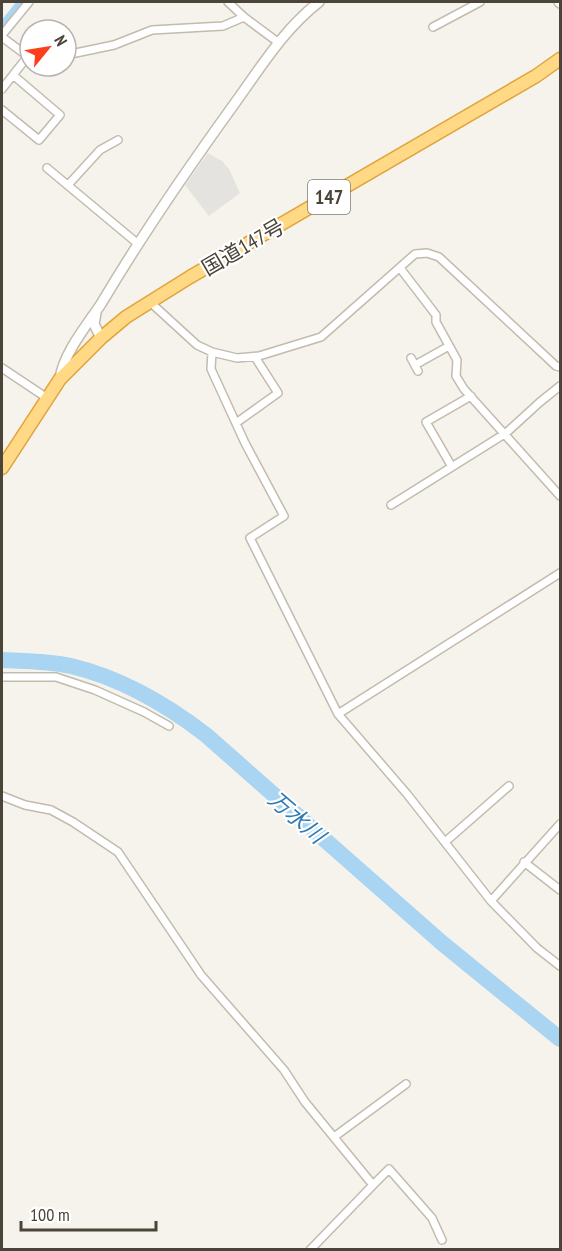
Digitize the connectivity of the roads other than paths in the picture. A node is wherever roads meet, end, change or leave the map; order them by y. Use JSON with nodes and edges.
{"nodes":[{"id":1,"x":29,"y":2,"type":"edge"},
{"id":2,"x":228,"y":2,"type":"edge"},
{"id":3,"x":319,"y":2,"type":"edge"},
{"id":4,"x":480,"y":2,"type":"edge"},
{"id":5,"x":244,"y":17,"type":"junction"},
{"id":6,"x":433,"y":27,"type":"dead end"},
{"id":7,"x":2,"y":36,"type":"edge"},
{"id":8,"x":279,"y":43,"type":"junction"},
{"id":9,"x":18,"y":48,"type":"edge"},
{"id":10,"x":78,"y":52,"type":"edge"},
{"id":11,"x":561,"y":59,"type":"edge"},
{"id":12,"x":18,"y":69,"type":"edge"},
{"id":13,"x":13,"y":75,"type":"junction"},
{"id":14,"x":2,"y":88,"type":"edge"},
{"id":15,"x":2,"y":110,"type":"edge"},
{"id":16,"x":118,"y":140,"type":"dead end"},
{"id":17,"x":47,"y":168,"type":"dead end"},
{"id":18,"x":68,"y":185,"type":"junction"},
{"id":19,"x":138,"y":243,"type":"junction"},
{"id":20,"x":400,"y":268,"type":"junction"},
{"id":21,"x":150,"y":302,"type":"junction"},
{"id":22,"x":96,"y":311,"type":"junction"},
{"id":23,"x":101,"y":338,"type":"junction"},
{"id":24,"x":449,"y":345,"type":"junction"},
{"id":25,"x":212,"y":352,"type":"junction"},
{"id":26,"x":255,"y":357,"type":"junction"},
{"id":27,"x":415,"y":365,"type":"dead end"},
{"id":28,"x":561,"y":367,"type":"edge"},
{"id":29,"x":2,"y":368,"type":"edge"},
{"id":30,"x":60,"y":379,"type":"junction"},
{"id":31,"x":561,"y":386,"type":"edge"},
{"id":32,"x":471,"y":396,"type":"junction"},
{"id":33,"x":47,"y":398,"type":"junction"},
{"id":34,"x":236,"y":423,"type":"junction"},
{"id":35,"x":506,"y":433,"type":"junction"},
{"id":36,"x":452,"y":467,"type":"junction"},
{"id":37,"x":2,"y":468,"type":"edge"},
{"id":38,"x":561,"y":496,"type":"edge"},
{"id":39,"x":391,"y":505,"type":"dead end"},
{"id":40,"x":561,"y":573,"type":"edge"},
{"id":41,"x":2,"y":677,"type":"edge"},
{"id":42,"x":338,"y":714,"type":"junction"},
{"id":43,"x":169,"y":726,"type":"dead end"},
{"id":44,"x":509,"y":786,"type":"dead end"},
{"id":45,"x":2,"y":797,"type":"edge"},
{"id":46,"x":561,"y":824,"type":"edge"},
{"id":47,"x":445,"y":842,"type":"junction"},
{"id":48,"x":524,"y":862,"type":"junction"},
{"id":49,"x":561,"y":890,"type":"edge"},
{"id":50,"x":491,"y":901,"type":"junction"},
{"id":51,"x":561,"y":966,"type":"edge"},
{"id":52,"x":406,"y":1084,"type":"dead end"},
{"id":53,"x":334,"y":1137,"type":"junction"},
{"id":54,"x":373,"y":1185,"type":"junction"},
{"id":55,"x":442,"y":1240,"type":"dead end"},
{"id":56,"x":310,"y":1250,"type":"edge"}],
"edges":[{"from":1,"to":7,"type":"street"},
{"from":2,"to":5,"type":"street"},
{"from":3,"to":8,"type":"street"},
{"from":4,"to":6,"type":"street"},
{"from":5,"to":8,"type":"street"},
{"from":5,"to":10,"type":"street"},
{"from":7,"to":9,"type":"street"},
{"from":8,"to":19,"type":"street"},
{"from":11,"to":21,"type":"highway","name":"国道147号","number":"147"},
{"from":12,"to":13,"type":"street"},
{"from":13,"to":14,"type":"street"},
{"from":13,"to":15,"type":"street"},
{"from":16,"to":18,"type":"street"},
{"from":17,"to":18,"type":"street"},
{"from":18,"to":19,"type":"street"},
{"from":19,"to":22,"type":"street"},
{"from":20,"to":24,"type":"street"},
{"from":20,"to":26,"type":"street"},
{"from":20,"to":28,"type":"street"},
{"from":21,"to":23,"type":"highway","name":"国道147号","number":"147"},
{"from":21,"to":25,"type":"street"},
{"from":22,"to":23,"type":"street"},
{"from":22,"to":30,"type":"street"},
{"from":23,"to":30,"type":"highway","name":"国道147号","number":"147"},
{"from":24,"to":27,"type":"street"},
{"from":24,"to":32,"type":"street"},
{"from":25,"to":26,"type":"street"},
{"from":25,"to":34,"type":"street"},
{"from":26,"to":34,"type":"street"},
{"from":29,"to":33,"type":"street"},
{"from":30,"to":33,"type":"highway","name":"国道147号","number":"147"},
{"from":31,"to":35,"type":"street"},
{"from":32,"to":35,"type":"street"},
{"from":32,"to":36,"type":"street"},
{"from":33,"to":37,"type":"highway","name":"国道147号","number":"147"},
{"from":34,"to":42,"type":"street"},
{"from":35,"to":36,"type":"street"},
{"from":35,"to":38,"type":"street"},
{"from":36,"to":39,"type":"street"},
{"from":40,"to":42,"type":"street"},
{"from":41,"to":43,"type":"street"},
{"from":42,"to":47,"type":"street"},
{"from":44,"to":47,"type":"street"},
{"from":45,"to":53,"type":"street"},
{"from":46,"to":48,"type":"street"},
{"from":47,"to":50,"type":"street"},
{"from":48,"to":49,"type":"street"},
{"from":48,"to":50,"type":"street"},
{"from":50,"to":51,"type":"street"},
{"from":52,"to":53,"type":"street"},
{"from":53,"to":54,"type":"street"},
{"from":54,"to":55,"type":"street"},
{"from":54,"to":56,"type":"street"}]}
